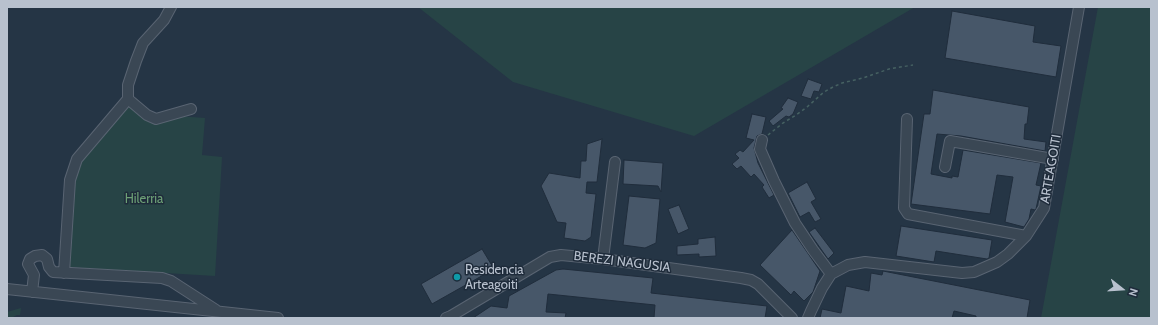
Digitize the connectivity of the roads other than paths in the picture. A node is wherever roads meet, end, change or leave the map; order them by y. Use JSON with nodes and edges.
{"nodes":[{"id":1,"x":171,"y":7,"type":"edge"},
{"id":2,"x":1079,"y":7,"type":"edge"},
{"id":3,"x":128,"y":99,"type":"junction"},
{"id":4,"x":191,"y":108,"type":"dead end"},
{"id":5,"x":907,"y":119,"type":"dead end"},
{"id":6,"x":762,"y":140,"type":"road end"},
{"id":7,"x":1053,"y":159,"type":"junction"},
{"id":8,"x":615,"y":162,"type":"dead end"},
{"id":9,"x":945,"y":167,"type":"dead end"},
{"id":10,"x":1026,"y":236,"type":"junction"},
{"id":11,"x":603,"y":260,"type":"junction"},
{"id":12,"x":64,"y":273,"type":"junction"},
{"id":13,"x":831,"y":274,"type":"junction"},
{"id":14,"x":7,"y":289,"type":"edge"},
{"id":15,"x":32,"y":292,"type":"junction"},
{"id":16,"x":219,"y":311,"type":"junction"},
{"id":17,"x":449,"y":317,"type":"edge"},
{"id":18,"x":278,"y":318,"type":"edge"},
{"id":19,"x":792,"y":318,"type":"edge"},
{"id":20,"x":808,"y":318,"type":"edge"}],
"edges":[{"from":1,"to":3,"type":"street"},
{"from":2,"to":7,"type":"street","name":"ARTEAGOITI"},
{"from":3,"to":4,"type":"street"},
{"from":3,"to":12,"type":"street"},
{"from":5,"to":10,"type":"street"},
{"from":6,"to":13,"type":"street"},
{"from":7,"to":9,"type":"street"},
{"from":7,"to":10,"type":"street","name":"ARTEAGOITI"},
{"from":8,"to":11,"type":"street"},
{"from":10,"to":13,"type":"street","name":"ARTEAGOITI"},
{"from":11,"to":17,"type":"street","name":"BEREZI NAGUSIA"},
{"from":11,"to":19,"type":"street","name":"BEREZI NAGUSIA"},
{"from":12,"to":15,"type":"street"},
{"from":12,"to":16,"type":"street"},
{"from":13,"to":20,"type":"street"},
{"from":14,"to":15,"type":"street"},
{"from":15,"to":16,"type":"street"},
{"from":16,"to":18,"type":"street"}]}
